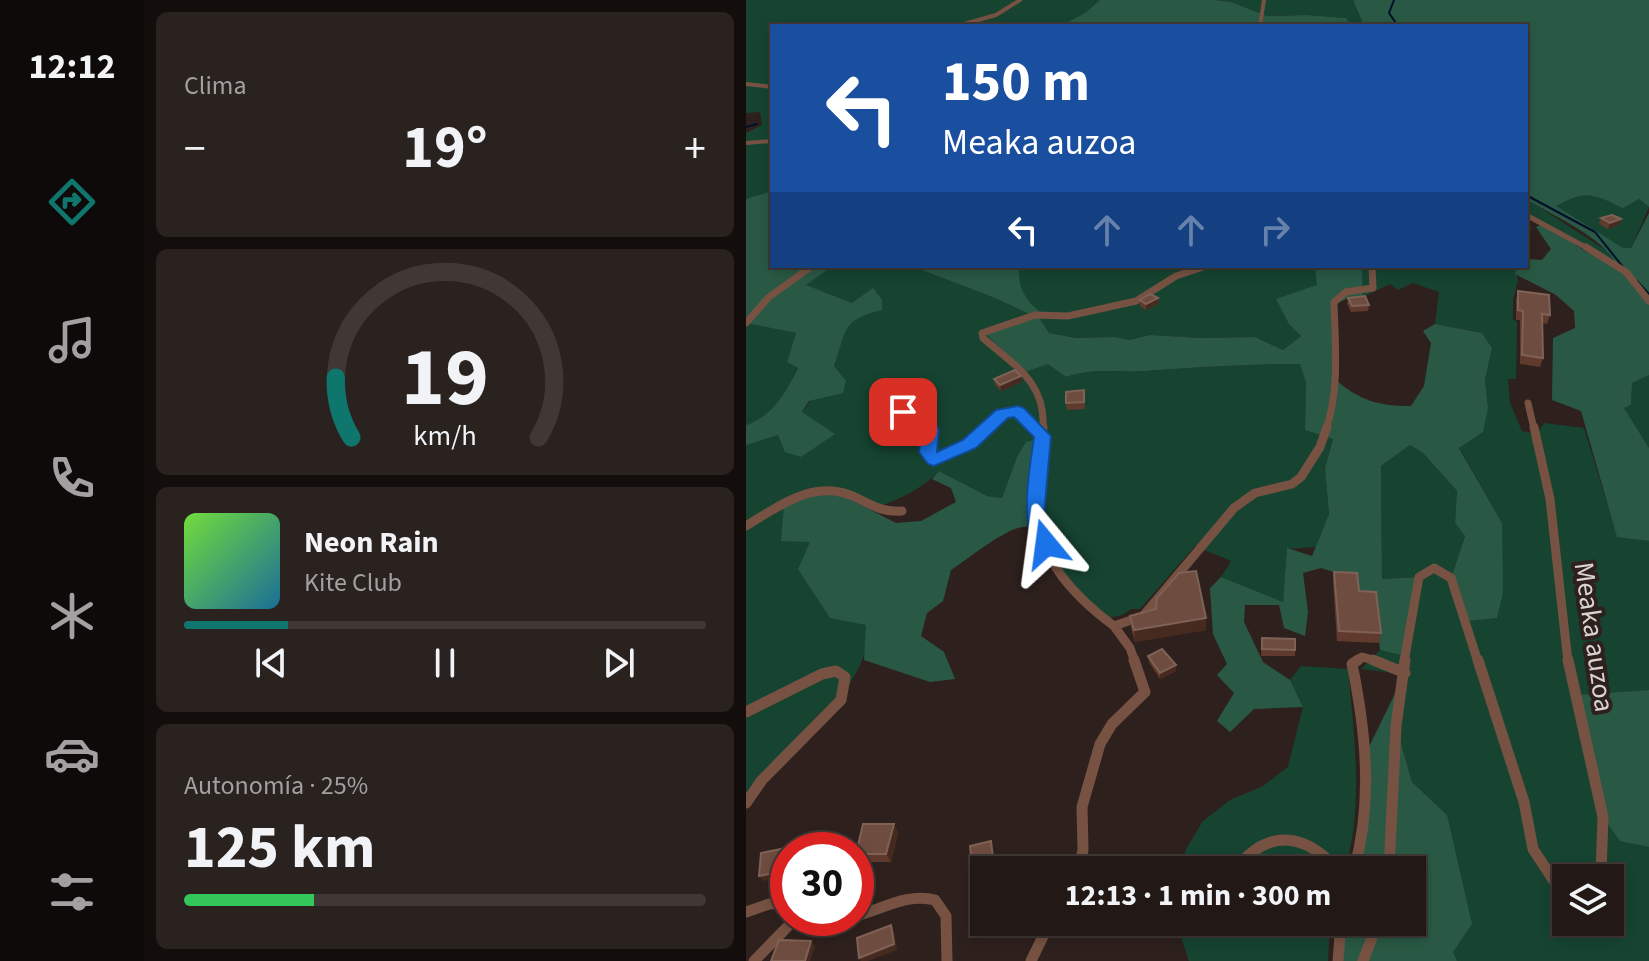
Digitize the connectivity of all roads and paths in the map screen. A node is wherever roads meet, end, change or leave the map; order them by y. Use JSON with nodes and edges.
{"nodes":[{"id":1,"x":1020,"y":0,"type":"edge"},
{"id":2,"x":1264,"y":0,"type":"edge"},
{"id":3,"x":964,"y":24,"type":"edge"},
{"id":4,"x":1260,"y":24,"type":"edge"},
{"id":5,"x":746,"y":84,"type":"edge"},
{"id":6,"x":770,"y":87,"type":"edge"},
{"id":7,"x":770,"y":141,"type":"edge"},
{"id":8,"x":746,"y":143,"type":"edge"},
{"id":9,"x":1528,"y":216,"type":"edge"},
{"id":10,"x":809,"y":268,"type":"edge"},
{"id":11,"x":1200,"y":268,"type":"edge"},
{"id":12,"x":1372,"y":268,"type":"edge"},
{"id":13,"x":1649,"y":301,"type":"edge"},
{"id":14,"x":746,"y":323,"type":"edge"},
{"id":15,"x":1528,"y":403,"type":"dead end"},
{"id":16,"x":903,"y":412,"type":"edge"},
{"id":17,"x":1043,"y":436,"type":"junction"},
{"id":18,"x":902,"y":511,"type":"dead end"},
{"id":19,"x":746,"y":526,"type":"edge"},
{"id":20,"x":1114,"y":626,"type":"junction"},
{"id":21,"x":1405,"y":673,"type":"junction"},
{"id":22,"x":746,"y":712,"type":"edge"},
{"id":23,"x":746,"y":803,"type":"edge"},
{"id":24,"x":1084,"y":856,"type":"edge"},
{"id":25,"x":1248,"y":856,"type":"edge"},
{"id":26,"x":1326,"y":856,"type":"edge"},
{"id":27,"x":1359,"y":856,"type":"edge"},
{"id":28,"x":1390,"y":856,"type":"edge"},
{"id":29,"x":1601,"y":864,"type":"edge"},
{"id":30,"x":1552,"y":878,"type":"edge"},
{"id":31,"x":770,"y":904,"type":"edge"},
{"id":32,"x":746,"y":912,"type":"edge"},
{"id":33,"x":874,"y":912,"type":"edge"},
{"id":34,"x":778,"y":936,"type":"edge"},
{"id":35,"x":1043,"y":936,"type":"edge"},
{"id":36,"x":1340,"y":936,"type":"edge"},
{"id":37,"x":1373,"y":936,"type":"edge"},
{"id":38,"x":754,"y":961,"type":"edge"},
{"id":39,"x":947,"y":961,"type":"edge"},
{"id":40,"x":1031,"y":961,"type":"edge"},
{"id":41,"x":1338,"y":961,"type":"edge"},
{"id":42,"x":1363,"y":961,"type":"edge"}],
"edges":[{"from":1,"to":3,"type":"street"},
{"from":2,"to":4,"type":"street"},
{"from":5,"to":6,"type":"street"},
{"from":7,"to":8,"type":"street"},
{"from":9,"to":13,"type":"street"},
{"from":10,"to":14,"type":"street"},
{"from":11,"to":17,"type":"street"},
{"from":12,"to":20,"type":"street"},
{"from":15,"to":29,"type":"street","name":"Meaka auzoa"},
{"from":16,"to":17,"type":"street"},
{"from":17,"to":20,"type":"street"},
{"from":18,"to":19,"type":"street"},
{"from":20,"to":24,"type":"street"},
{"from":21,"to":27,"type":"street"},
{"from":21,"to":28,"type":"street"},
{"from":21,"to":30,"type":"street"},
{"from":22,"to":23,"type":"street"},
{"from":25,"to":26,"type":"street"},
{"from":31,"to":32,"type":"street"},
{"from":33,"to":39,"type":"street"},
{"from":34,"to":38,"type":"street"},
{"from":35,"to":40,"type":"street"},
{"from":36,"to":41,"type":"street"},
{"from":37,"to":42,"type":"street"}]}
